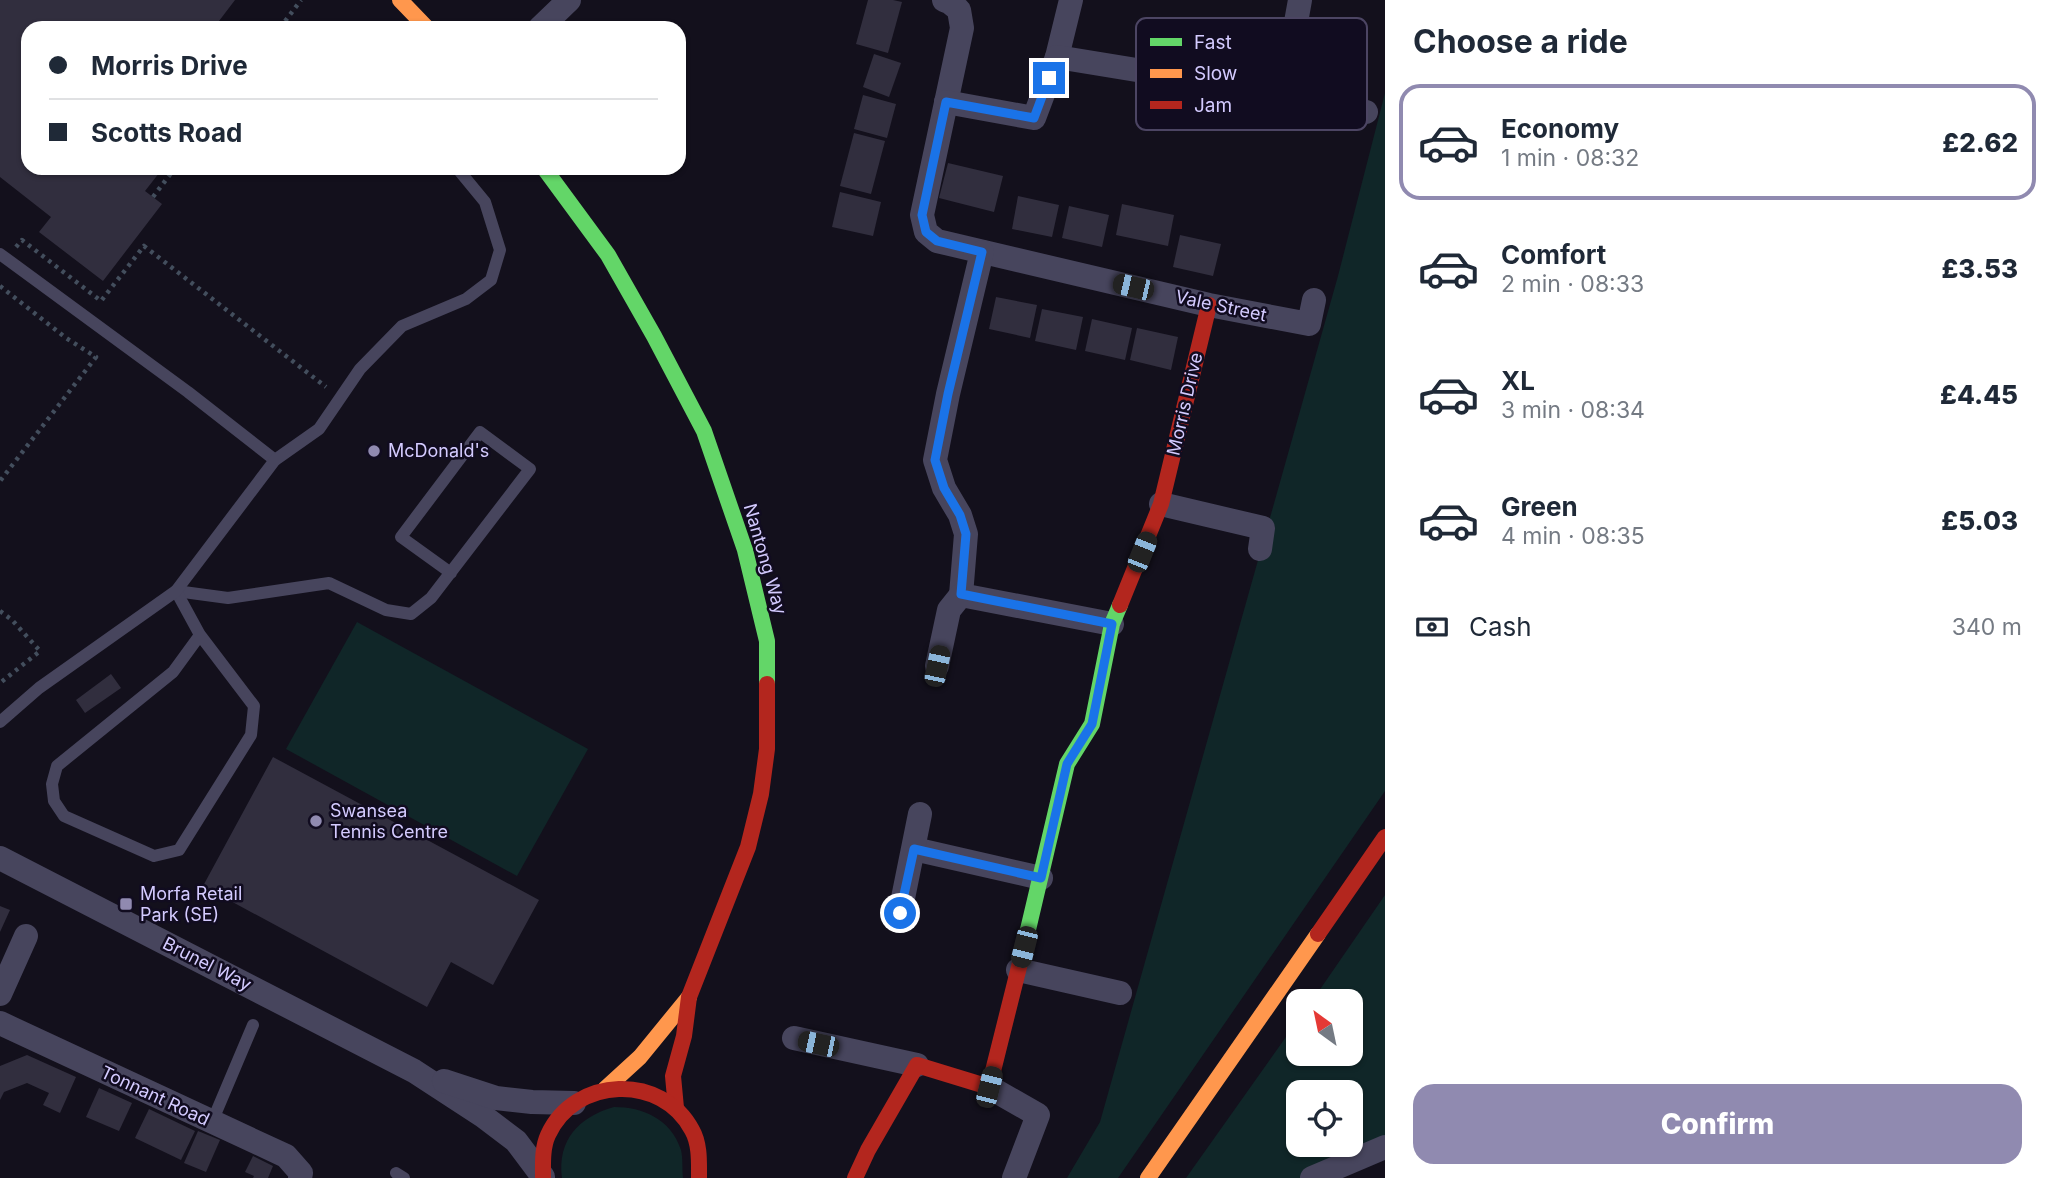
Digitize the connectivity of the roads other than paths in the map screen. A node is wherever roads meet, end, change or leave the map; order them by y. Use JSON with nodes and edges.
{"nodes":[{"id":1,"x":400,"y":0,"type":"edge"},
{"id":2,"x":569,"y":0,"type":"edge"},
{"id":3,"x":1071,"y":0,"type":"edge"},
{"id":4,"x":1300,"y":0,"type":"edge"},
{"id":5,"x":951,"y":5,"type":"edge"},
{"id":6,"x":1297,"y":18,"type":"edge"},
{"id":7,"x":420,"y":21,"type":"edge"},
{"id":8,"x":547,"y":21,"type":"edge"},
{"id":9,"x":1057,"y":57,"type":"junction"},
{"id":10,"x":1136,"y":70,"type":"edge"},
{"id":11,"x":946,"y":102,"type":"junction"},
{"id":12,"x":463,"y":175,"type":"edge"},
{"id":13,"x":549,"y":175,"type":"edge"},
{"id":14,"x":982,"y":252,"type":"junction"},
{"id":15,"x":3,"y":256,"type":"edge"},
{"id":16,"x":1314,"y":300,"type":"dead end"},
{"id":17,"x":1209,"y":305,"type":"junction"},
{"id":18,"x":275,"y":460,"type":"junction"},
{"id":19,"x":1161,"y":504,"type":"junction"},
{"id":20,"x":1260,"y":549,"type":"dead end"},
{"id":21,"x":451,"y":573,"type":"junction"},
{"id":22,"x":176,"y":591,"type":"junction"},
{"id":23,"x":961,"y":594,"type":"junction"},
{"id":24,"x":1112,"y":624,"type":"junction"},
{"id":25,"x":200,"y":635,"type":"junction"},
{"id":26,"x":937,"y":666,"type":"dead end"},
{"id":27,"x":0,"y":722,"type":"edge"},
{"id":28,"x":920,"y":814,"type":"dead end"},
{"id":29,"x":1385,"y":837,"type":"edge"},
{"id":30,"x":914,"y":849,"type":"junction"},
{"id":31,"x":0,"y":858,"type":"edge"},
{"id":32,"x":1041,"y":878,"type":"junction"},
{"id":33,"x":900,"y":913,"type":"dead end"},
{"id":34,"x":26,"y":936,"type":"dead end"},
{"id":35,"x":1018,"y":970,"type":"junction"},
{"id":36,"x":1120,"y":993,"type":"dead end"},
{"id":37,"x":0,"y":994,"type":"edge"},
{"id":38,"x":689,"y":998,"type":"junction"},
{"id":39,"x":0,"y":1023,"type":"edge"},
{"id":40,"x":253,"y":1025,"type":"dead end"},
{"id":41,"x":794,"y":1038,"type":"dead end"},
{"id":42,"x":917,"y":1065,"type":"junction"},
{"id":43,"x":414,"y":1071,"type":"junction"},
{"id":44,"x":989,"y":1087,"type":"junction"},
{"id":45,"x":605,"y":1089,"type":"junction"},
{"id":46,"x":574,"y":1103,"type":"junction"},
{"id":47,"x":676,"y":1108,"type":"junction"},
{"id":48,"x":212,"y":1122,"type":"junction"},
{"id":49,"x":1385,"y":1147,"type":"edge"},
{"id":50,"x":300,"y":1178,"type":"edge"},
{"id":51,"x":543,"y":1178,"type":"edge"},
{"id":52,"x":699,"y":1178,"type":"edge"},
{"id":53,"x":856,"y":1178,"type":"edge"},
{"id":54,"x":1014,"y":1178,"type":"edge"},
{"id":55,"x":1148,"y":1178,"type":"edge"},
{"id":56,"x":1312,"y":1178,"type":"edge"}],
"edges":[{"from":1,"to":7,"type":"street"},
{"from":2,"to":8,"type":"street"},
{"from":3,"to":9,"type":"street"},
{"from":4,"to":6,"type":"street"},
{"from":5,"to":11,"type":"street","name":"Vale Street"},
{"from":9,"to":10,"type":"street"},
{"from":9,"to":11,"type":"street"},
{"from":11,"to":14,"type":"street","name":"Vale Street"},
{"from":12,"to":18,"type":"lane"},
{"from":13,"to":38,"type":"street","name":"Nantong Way"},
{"from":14,"to":17,"type":"street","name":"Vale Street"},
{"from":14,"to":23,"type":"street"},
{"from":15,"to":18,"type":"lane"},
{"from":16,"to":17,"type":"street","name":"Vale Street"},
{"from":17,"to":19,"type":"street","name":"Morris Drive"},
{"from":18,"to":22,"type":"lane"},
{"from":19,"to":20,"type":"street"},
{"from":19,"to":24,"type":"street","name":"Morris Drive"},
{"from":21,"to":21,"type":"lane"},
{"from":21,"to":22,"type":"lane"},
{"from":22,"to":25,"type":"lane"},
{"from":22,"to":27,"type":"lane"},
{"from":23,"to":24,"type":"street"},
{"from":23,"to":26,"type":"street"},
{"from":24,"to":32,"type":"street","name":"Morris Drive"},
{"from":25,"to":25,"type":"lane"},
{"from":28,"to":30,"type":"street"},
{"from":29,"to":55,"type":"street"},
{"from":30,"to":32,"type":"street"},
{"from":30,"to":33,"type":"street"},
{"from":31,"to":43,"type":"street","name":"Brunel Way"},
{"from":32,"to":35,"type":"street","name":"Morris Drive"},
{"from":34,"to":37,"type":"street"},
{"from":35,"to":36,"type":"street"},
{"from":35,"to":44,"type":"street","name":"Morris Drive"},
{"from":38,"to":45,"type":"street","name":"Nantong Way"},
{"from":38,"to":47,"type":"street","name":"Nantong Way"},
{"from":39,"to":48,"type":"street","name":"Tonnant Road"},
{"from":40,"to":48,"type":"lane"},
{"from":41,"to":42,"type":"street"},
{"from":42,"to":44,"type":"street"},
{"from":42,"to":53,"type":"street"},
{"from":43,"to":46,"type":"street","name":"Brunel Way"},
{"from":43,"to":51,"type":"street","name":"Brunel Way"},
{"from":44,"to":54,"type":"street"},
{"from":45,"to":46,"type":"street"},
{"from":45,"to":47,"type":"street"},
{"from":46,"to":51,"type":"street"},
{"from":47,"to":52,"type":"street"},
{"from":48,"to":50,"type":"street","name":"Tonnant Road"},
{"from":49,"to":56,"type":"street"}]}
